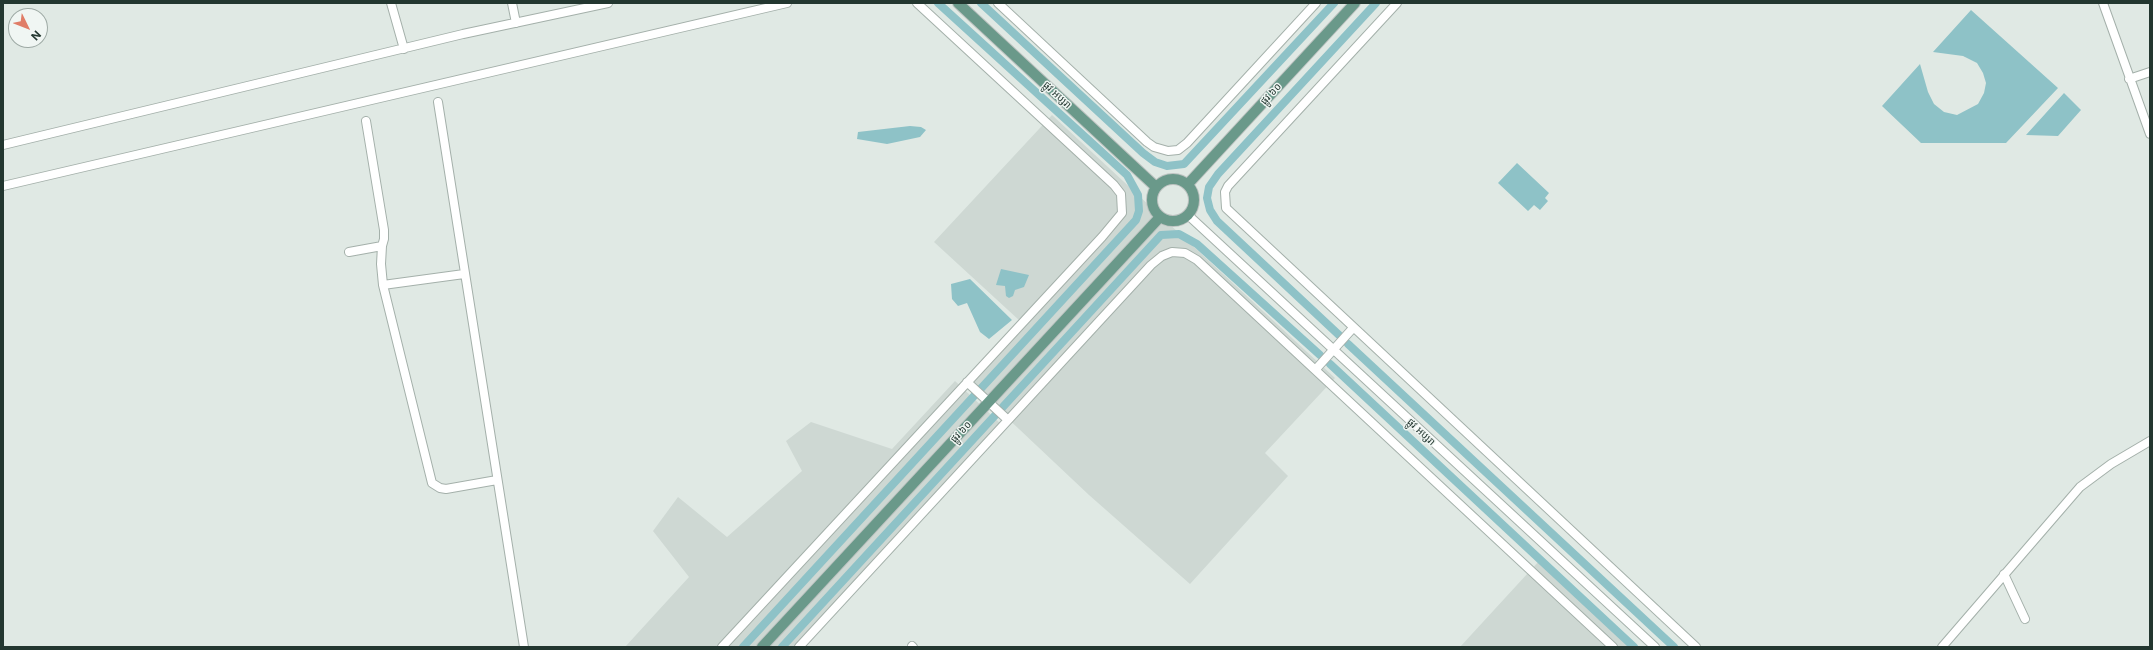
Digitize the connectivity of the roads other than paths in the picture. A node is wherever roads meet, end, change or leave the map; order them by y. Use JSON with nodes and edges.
{"nodes":[{"id":1,"x":391,"y":3,"type":"edge"},
{"id":2,"x":512,"y":3,"type":"edge"},
{"id":3,"x":608,"y":3,"type":"edge"},
{"id":4,"x":787,"y":3,"type":"edge"},
{"id":5,"x":917,"y":3,"type":"edge"},
{"id":6,"x":958,"y":3,"type":"edge"},
{"id":7,"x":998,"y":3,"type":"edge"},
{"id":8,"x":1316,"y":3,"type":"edge"},
{"id":9,"x":1355,"y":3,"type":"edge"},
{"id":10,"x":1397,"y":3,"type":"edge"},
{"id":11,"x":2103,"y":3,"type":"edge"},
{"id":12,"x":516,"y":23,"type":"junction"},
{"id":13,"x":404,"y":49,"type":"junction"},
{"id":14,"x":2150,"y":72,"type":"edge"},
{"id":15,"x":2129,"y":79,"type":"junction"},
{"id":16,"x":438,"y":102,"type":"dead end"},
{"id":17,"x":366,"y":122,"type":"dead end"},
{"id":18,"x":2150,"y":134,"type":"edge"},
{"id":19,"x":3,"y":145,"type":"edge"},
{"id":20,"x":1188,"y":184,"type":"junction"},
{"id":21,"x":3,"y":186,"type":"edge"},
{"id":22,"x":1156,"y":187,"type":"junction"},
{"id":23,"x":1188,"y":215,"type":"junction"},
{"id":24,"x":1160,"y":217,"type":"junction"},
{"id":25,"x":382,"y":246,"type":"junction"},
{"id":26,"x":349,"y":252,"type":"dead end"},
{"id":27,"x":464,"y":274,"type":"junction"},
{"id":28,"x":382,"y":285,"type":"junction"},
{"id":29,"x":1353,"y":328,"type":"junction"},
{"id":30,"x":1333,"y":351,"type":"junction"},
{"id":31,"x":1316,"y":369,"type":"junction"},
{"id":32,"x":969,"y":384,"type":"junction"},
{"id":33,"x":989,"y":402,"type":"junction"},
{"id":34,"x":1006,"y":418,"type":"junction"},
{"id":35,"x":2150,"y":441,"type":"edge"},
{"id":36,"x":497,"y":480,"type":"junction"},
{"id":37,"x":2004,"y":574,"type":"junction"},
{"id":38,"x":2025,"y":618,"type":"dead end"},
{"id":39,"x":524,"y":647,"type":"edge"},
{"id":40,"x":722,"y":647,"type":"edge"},
{"id":41,"x":762,"y":647,"type":"edge"},
{"id":42,"x":799,"y":647,"type":"edge"},
{"id":43,"x":1613,"y":647,"type":"edge"},
{"id":44,"x":1655,"y":647,"type":"edge"},
{"id":45,"x":1696,"y":647,"type":"edge"},
{"id":46,"x":1942,"y":647,"type":"edge"}],
"edges":[{"from":1,"to":13,"type":"street"},
{"from":2,"to":12,"type":"street"},
{"from":3,"to":12,"type":"street"},
{"from":4,"to":21,"type":"street"},
{"from":5,"to":32,"type":"street"},
{"from":6,"to":22,"type":"main road","name":"ផ្លូវ អប្សរា"},
{"from":7,"to":8,"type":"street"},
{"from":9,"to":20,"type":"main road","name":"ផ្លូវ ៦០"},
{"from":10,"to":29,"type":"street"},
{"from":11,"to":15,"type":"street"},
{"from":12,"to":13,"type":"street"},
{"from":13,"to":19,"type":"street"},
{"from":14,"to":15,"type":"street"},
{"from":15,"to":18,"type":"street"},
{"from":16,"to":27,"type":"street"},
{"from":17,"to":25,"type":"street"},
{"from":20,"to":22,"type":"main road"},
{"from":20,"to":23,"type":"main road"},
{"from":22,"to":24,"type":"main road"},
{"from":23,"to":24,"type":"main road"},
{"from":23,"to":30,"type":"street","name":"ផ្លូវ អប្សរា"},
{"from":24,"to":33,"type":"main road","name":"ផ្លូវ ៦០"},
{"from":25,"to":26,"type":"street"},
{"from":25,"to":28,"type":"street"},
{"from":27,"to":28,"type":"street"},
{"from":27,"to":36,"type":"street"},
{"from":28,"to":36,"type":"street"},
{"from":29,"to":30,"type":"street"},
{"from":29,"to":45,"type":"street"},
{"from":30,"to":31,"type":"street"},
{"from":30,"to":44,"type":"street","name":"ផ្លូវ អប្សរា"},
{"from":31,"to":34,"type":"street"},
{"from":31,"to":43,"type":"street"},
{"from":32,"to":33,"type":"street"},
{"from":32,"to":40,"type":"street"},
{"from":33,"to":34,"type":"street"},
{"from":33,"to":41,"type":"main road","name":"ផ្លូវ ៦០"},
{"from":34,"to":42,"type":"street"},
{"from":35,"to":37,"type":"street"},
{"from":36,"to":39,"type":"street"},
{"from":37,"to":38,"type":"street"},
{"from":37,"to":46,"type":"street"}]}
